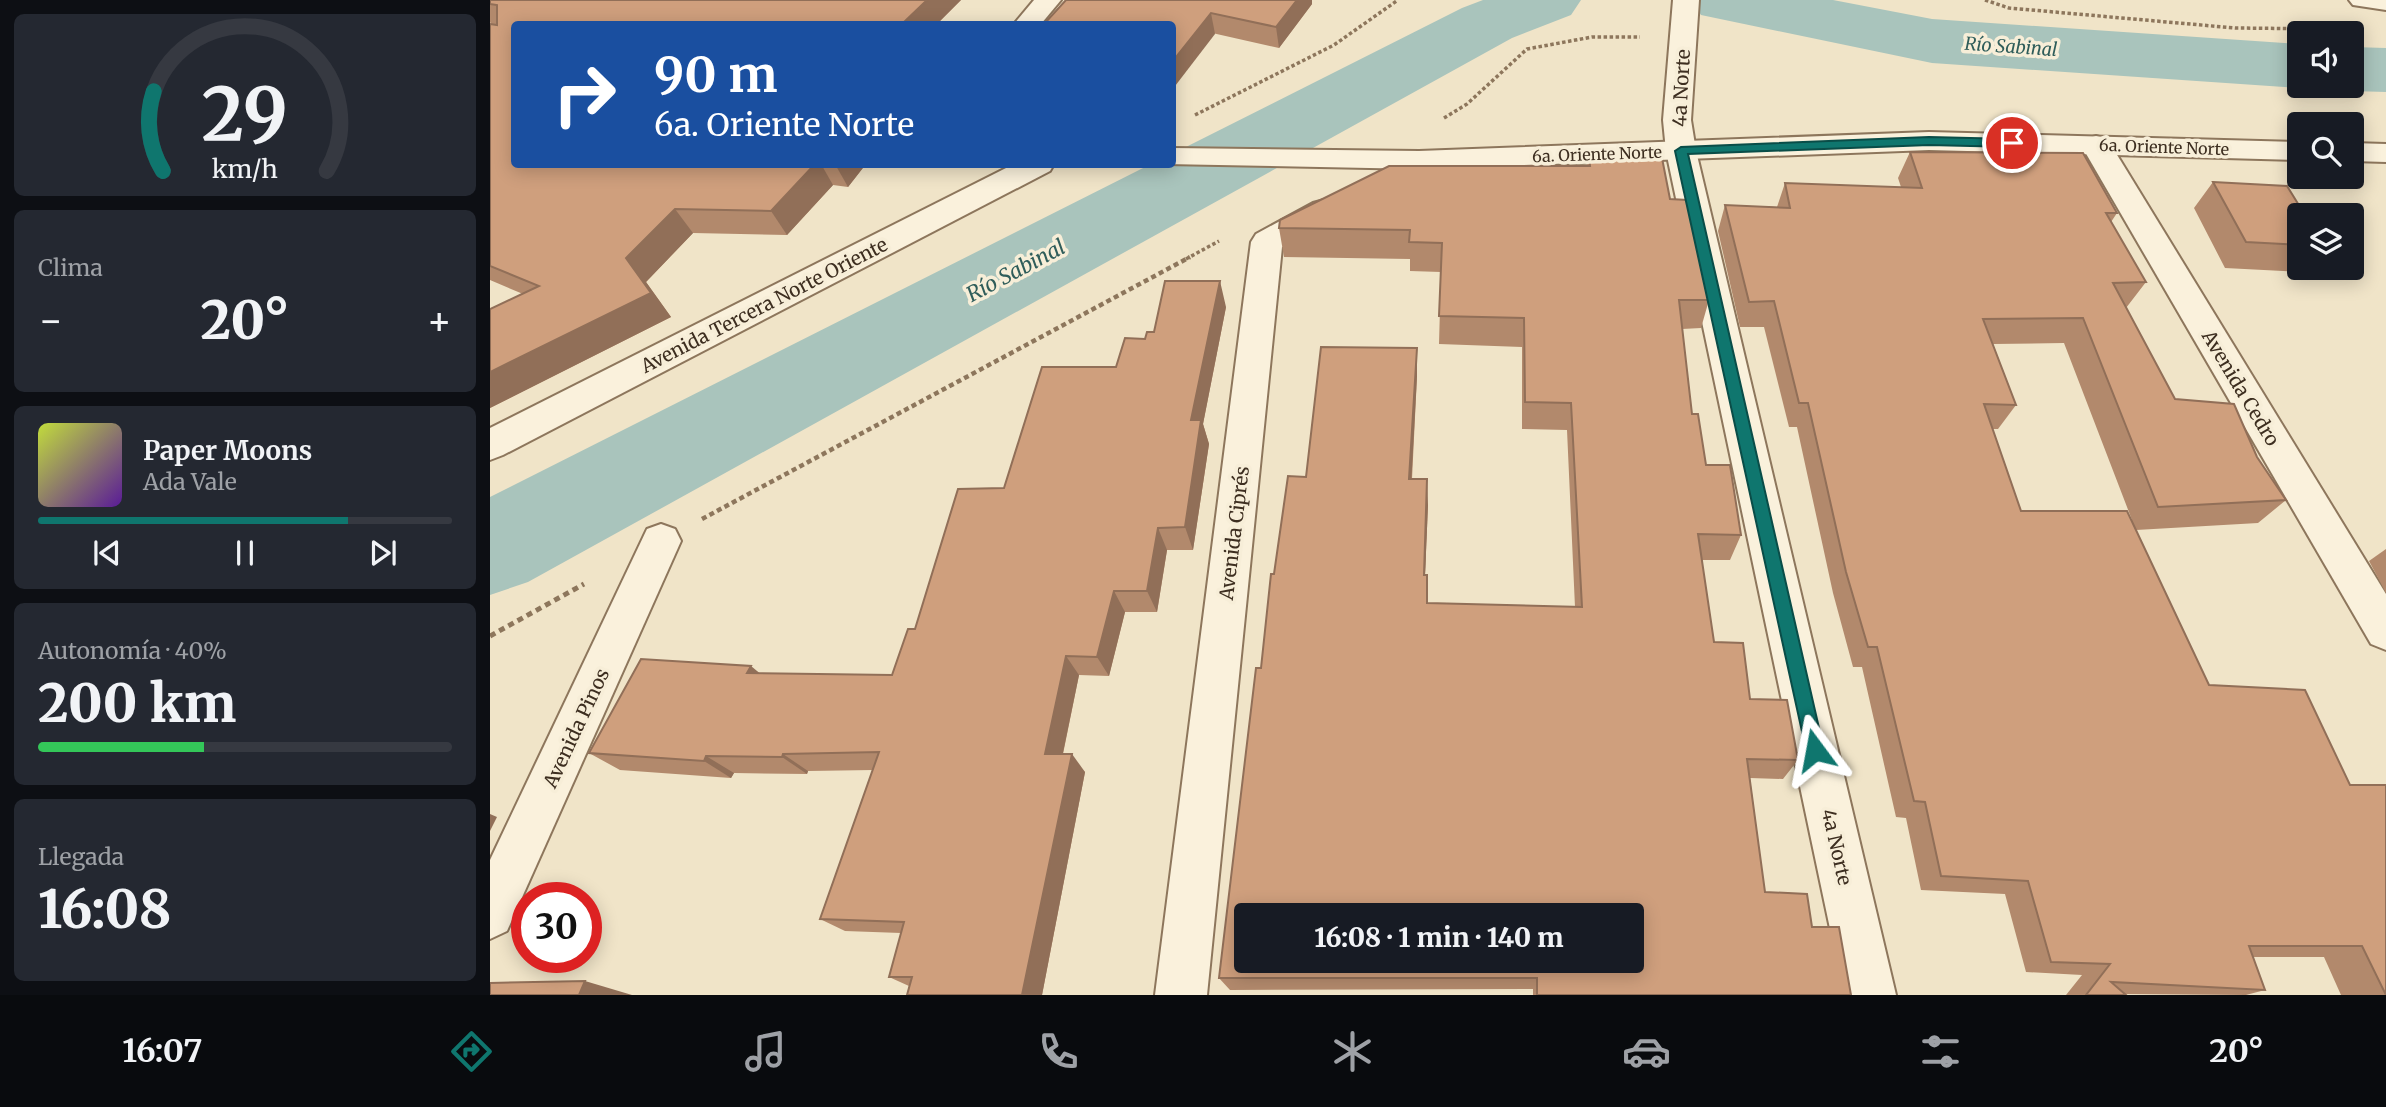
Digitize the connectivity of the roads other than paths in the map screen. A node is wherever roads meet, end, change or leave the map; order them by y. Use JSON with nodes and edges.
{"nodes":[{"id":1,"x":1048,"y":0,"type":"edge"},
{"id":2,"x":2362,"y":0,"type":"edge"},
{"id":3,"x":2386,"y":2,"type":"edge"},
{"id":4,"x":1030,"y":21,"type":"edge"},
{"id":5,"x":1684,"y":21,"type":"edge"},
{"id":6,"x":2096,"y":145,"type":"junction"},
{"id":7,"x":2287,"y":150,"type":"edge"},
{"id":8,"x":1681,"y":151,"type":"junction"},
{"id":9,"x":2364,"y":152,"type":"edge"},
{"id":10,"x":2386,"y":153,"type":"edge"},
{"id":11,"x":1176,"y":157,"type":"edge"},
{"id":12,"x":1419,"y":160,"type":"junction"},
{"id":13,"x":1031,"y":168,"type":"edge"},
{"id":14,"x":490,"y":445,"type":"edge"},
{"id":15,"x":662,"y":541,"type":"road end"},
{"id":16,"x":2386,"y":631,"type":"edge"},
{"id":17,"x":490,"y":914,"type":"edge"},
{"id":18,"x":1181,"y":995,"type":"edge"},
{"id":19,"x":1870,"y":995,"type":"edge"}],
"edges":[{"from":1,"to":4,"type":"street"},
{"from":2,"to":3,"type":"street"},
{"from":5,"to":8,"type":"street","name":"4a Norte"},
{"from":6,"to":7,"type":"street","name":"6a. Oriente Norte"},
{"from":6,"to":8,"type":"street","name":"6a. Oriente Norte"},
{"from":6,"to":16,"type":"street","name":"Avenida Cedro"},
{"from":8,"to":12,"type":"street","name":"6a. Oriente Norte"},
{"from":8,"to":19,"type":"street","name":"4a Norte"},
{"from":9,"to":10,"type":"street"},
{"from":11,"to":12,"type":"street","name":"6a. Oriente Norte"},
{"from":12,"to":18,"type":"street","name":"Avenida Ciprés"},
{"from":13,"to":14,"type":"street","name":"Avenida Tercera Norte Oriente"},
{"from":15,"to":17,"type":"street","name":"Avenida Pinos"}]}
